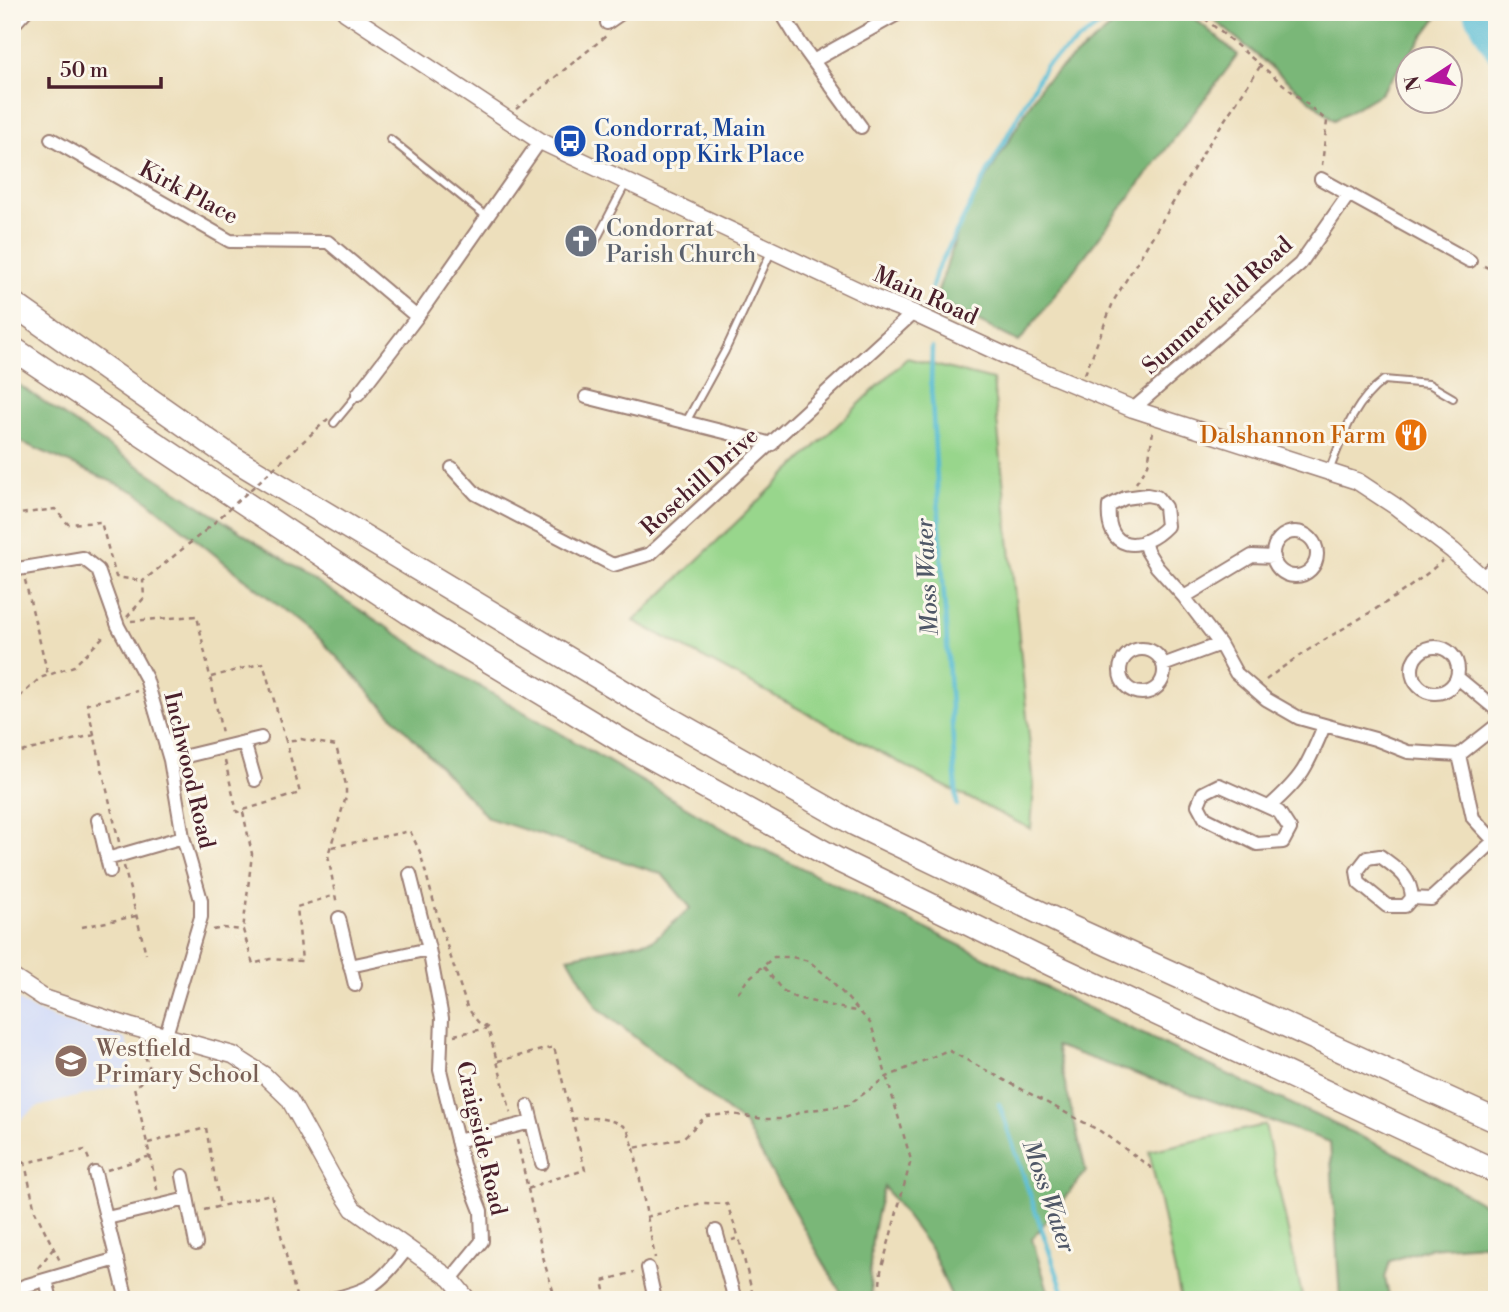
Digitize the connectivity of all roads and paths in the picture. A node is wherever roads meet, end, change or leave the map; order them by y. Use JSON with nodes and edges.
{"nodes":[{"id":1,"x":29,"y":12,"type":"edge"},
{"id":2,"x":345,"y":12,"type":"edge"},
{"id":3,"x":623,"y":12,"type":"edge"},
{"id":4,"x":781,"y":12,"type":"edge"},
{"id":5,"x":901,"y":12,"type":"edge"},
{"id":6,"x":1197,"y":12,"type":"edge"},
{"id":7,"x":19,"y":23,"type":"dead end"},
{"id":8,"x":607,"y":23,"type":"joint"},
{"id":9,"x":813,"y":61,"type":"junction"},
{"id":10,"x":1261,"y":65,"type":"junction"},
{"id":11,"x":504,"y":119,"type":"junction"},
{"id":12,"x":861,"y":127,"type":"dead end"},
{"id":13,"x":51,"y":139,"type":"dead end"},
{"id":14,"x":390,"y":139,"type":"dead end"},
{"id":15,"x":540,"y":141,"type":"junction"},
{"id":16,"x":1321,"y":179,"type":"joint"},
{"id":17,"x":626,"y":183,"type":"junction"},
{"id":18,"x":1349,"y":194,"type":"junction"},
{"id":19,"x":487,"y":218,"type":"junction"},
{"id":20,"x":594,"y":244,"type":"dead end"},
{"id":21,"x":772,"y":250,"type":"junction"},
{"id":22,"x":1470,"y":261,"type":"dead end"},
{"id":23,"x":12,"y":303,"type":"edge"},
{"id":24,"x":914,"y":313,"type":"junction"},
{"id":25,"x":417,"y":317,"type":"junction"},
{"id":26,"x":12,"y":348,"type":"edge"},
{"id":27,"x":1080,"y":387,"type":"junction"},
{"id":28,"x":358,"y":394,"type":"joint"},
{"id":29,"x":586,"y":397,"type":"dead end"},
{"id":30,"x":1453,"y":398,"type":"dead end"},
{"id":31,"x":1133,"y":409,"type":"junction"},
{"id":32,"x":1155,"y":416,"type":"junction"},
{"id":33,"x":331,"y":420,"type":"joint"},
{"id":34,"x":686,"y":422,"type":"junction"},
{"id":35,"x":772,"y":444,"type":"junction"},
{"id":36,"x":452,"y":468,"type":"dead end"},
{"id":37,"x":1329,"y":471,"type":"junction"},
{"id":38,"x":1134,"y":497,"type":"junction"},
{"id":39,"x":12,"y":515,"type":"edge"},
{"id":40,"x":12,"y":527,"type":"edge"},
{"id":41,"x":206,"y":530,"type":"dead end"},
{"id":42,"x":1144,"y":541,"type":"junction"},
{"id":43,"x":1453,"y":551,"type":"junction"},
{"id":44,"x":1274,"y":557,"type":"dead end"},
{"id":45,"x":1497,"y":564,"type":"edge"},
{"id":46,"x":17,"y":569,"type":"edge"},
{"id":47,"x":1483,"y":577,"type":"junction"},
{"id":48,"x":143,"y":581,"type":"dead end"},
{"id":49,"x":1497,"y":591,"type":"edge"},
{"id":50,"x":1184,"y":597,"type":"junction"},
{"id":51,"x":122,"y":622,"type":"dead end"},
{"id":52,"x":1220,"y":644,"type":"junction"},
{"id":53,"x":1163,"y":664,"type":"dead end"},
{"id":54,"x":48,"y":675,"type":"dead end"},
{"id":55,"x":211,"y":677,"type":"junction"},
{"id":56,"x":1458,"y":678,"type":"dead end"},
{"id":57,"x":149,"y":687,"type":"junction"},
{"id":58,"x":1255,"y":689,"type":"junction"},
{"id":59,"x":1497,"y":710,"type":"edge"},
{"id":60,"x":1497,"y":725,"type":"edge"},
{"id":61,"x":1324,"y":726,"type":"junction"},
{"id":62,"x":94,"y":735,"type":"junction"},
{"id":63,"x":261,"y":738,"type":"dead end"},
{"id":64,"x":244,"y":742,"type":"junction"},
{"id":65,"x":225,"y":747,"type":"junction"},
{"id":66,"x":12,"y":754,"type":"edge"},
{"id":67,"x":1459,"y":755,"type":"junction"},
{"id":68,"x":170,"y":760,"type":"junction"},
{"id":69,"x":255,"y":780,"type":"dead end"},
{"id":70,"x":1269,"y":807,"type":"junction"},
{"id":71,"x":242,"y":811,"type":"dead end"},
{"id":72,"x":99,"y":820,"type":"dead end"},
{"id":73,"x":183,"y":838,"type":"junction"},
{"id":74,"x":1495,"y":843,"type":"edge"},
{"id":75,"x":122,"y":855,"type":"junction"},
{"id":76,"x":410,"y":874,"type":"dead end"},
{"id":77,"x":335,"y":895,"type":"junction"},
{"id":78,"x":1412,"y":898,"type":"junction"},
{"id":79,"x":136,"y":916,"type":"junction"},
{"id":80,"x":339,"y":918,"type":"joint"},
{"id":81,"x":82,"y":927,"type":"dead end"},
{"id":82,"x":243,"y":930,"type":"junction"},
{"id":83,"x":196,"y":933,"type":"junction"},
{"id":84,"x":429,"y":949,"type":"junction"},
{"id":85,"x":146,"y":954,"type":"dead end"},
{"id":86,"x":350,"y":965,"type":"junction"},
{"id":87,"x":764,"y":967,"type":"junction"},
{"id":88,"x":12,"y":977,"type":"edge"},
{"id":89,"x":355,"y":985,"type":"dead end"},
{"id":90,"x":738,"y":993,"type":"dead end"},
{"id":91,"x":857,"y":1011,"type":"junction"},
{"id":92,"x":132,"y":1027,"type":"junction"},
{"id":93,"x":166,"y":1035,"type":"junction"},
{"id":94,"x":442,"y":1038,"type":"junction"},
{"id":95,"x":498,"y":1061,"type":"junction"},
{"id":96,"x":887,"y":1077,"type":"junction"},
{"id":97,"x":528,"y":1106,"type":"dead end"},
{"id":98,"x":572,"y":1119,"type":"junction"},
{"id":99,"x":1497,"y":1121,"type":"edge"},
{"id":100,"x":531,"y":1122,"type":"junction"},
{"id":101,"x":514,"y":1127,"type":"junction"},
{"id":102,"x":12,"y":1134,"type":"edge"},
{"id":103,"x":457,"y":1141,"type":"junction"},
{"id":104,"x":147,"y":1143,"type":"junction"},
{"id":105,"x":634,"y":1148,"type":"junction"},
{"id":106,"x":150,"y":1156,"type":"junction"},
{"id":107,"x":12,"y":1160,"type":"edge"},
{"id":108,"x":25,"y":1163,"type":"junction"},
{"id":109,"x":542,"y":1163,"type":"dead end"},
{"id":110,"x":1153,"y":1169,"type":"dead end"},
{"id":111,"x":1497,"y":1172,"type":"edge"},
{"id":112,"x":96,"y":1173,"type":"junction"},
{"id":113,"x":183,"y":1176,"type":"dead end"},
{"id":114,"x":527,"y":1190,"type":"junction"},
{"id":115,"x":187,"y":1199,"type":"junction"},
{"id":116,"x":161,"y":1205,"type":"junction"},
{"id":117,"x":220,"y":1206,"type":"junction"},
{"id":118,"x":190,"y":1213,"type":"junction"},
{"id":119,"x":646,"y":1217,"type":"junction"},
{"id":120,"x":107,"y":1218,"type":"junction"},
{"id":121,"x":718,"y":1237,"type":"joint"},
{"id":122,"x":739,"y":1238,"type":"junction"},
{"id":123,"x":197,"y":1244,"type":"dead end"},
{"id":124,"x":408,"y":1247,"type":"junction"},
{"id":125,"x":117,"y":1259,"type":"junction"},
{"id":126,"x":648,"y":1268,"type":"junction"},
{"id":127,"x":66,"y":1274,"type":"junction"},
{"id":128,"x":451,"y":1279,"type":"junction"},
{"id":129,"x":46,"y":1280,"type":"junction"},
{"id":130,"x":24,"y":1286,"type":"dead end"},
{"id":131,"x":51,"y":1300,"type":"edge"},
{"id":132,"x":127,"y":1300,"type":"edge"},
{"id":133,"x":297,"y":1300,"type":"edge"},
{"id":134,"x":328,"y":1300,"type":"edge"},
{"id":135,"x":468,"y":1300,"type":"edge"},
{"id":136,"x":556,"y":1300,"type":"edge"},
{"id":137,"x":607,"y":1300,"type":"edge"},
{"id":138,"x":655,"y":1300,"type":"edge"},
{"id":139,"x":735,"y":1300,"type":"edge"},
{"id":140,"x":754,"y":1300,"type":"edge"},
{"id":141,"x":879,"y":1300,"type":"edge"}],
"edges":[{"from":1,"to":7,"type":"lane"},
{"from":2,"to":11,"type":"street","name":"Main Road"},
{"from":3,"to":8,"type":"street"},
{"from":4,"to":9,"type":"street"},
{"from":5,"to":9,"type":"street"},
{"from":6,"to":10,"type":"path"},
{"from":8,"to":11,"type":"path"},
{"from":9,"to":12,"type":"street"},
{"from":10,"to":16,"type":"path"},
{"from":10,"to":27,"type":"path"},
{"from":11,"to":15,"type":"street","name":"Main Road"},
{"from":13,"to":25,"type":"street","name":"Kirk Place"},
{"from":14,"to":19,"type":"lane"},
{"from":15,"to":17,"type":"street","name":"Main Road"},
{"from":15,"to":19,"type":"street"},
{"from":16,"to":18,"type":"street"},
{"from":17,"to":20,"type":"lane"},
{"from":17,"to":21,"type":"street","name":"Main Road"},
{"from":18,"to":22,"type":"street"},
{"from":18,"to":31,"type":"street","name":"Summerfield Road"},
{"from":19,"to":25,"type":"street"},
{"from":21,"to":24,"type":"street","name":"Main Road"},
{"from":21,"to":34,"type":"lane"},
{"from":23,"to":99,"type":"highway"},
{"from":24,"to":27,"type":"street","name":"Main Road"},
{"from":24,"to":35,"type":"street","name":"Rosehill Drive"},
{"from":25,"to":28,"type":"street"},
{"from":26,"to":111,"type":"highway"},
{"from":27,"to":31,"type":"street","name":"Main Road"},
{"from":28,"to":33,"type":"lane"},
{"from":29,"to":34,"type":"street"},
{"from":30,"to":37,"type":"lane"},
{"from":31,"to":32,"type":"street","name":"Main Road"},
{"from":32,"to":37,"type":"street","name":"Main Road"},
{"from":32,"to":38,"type":"path"},
{"from":33,"to":41,"type":"path","bridge":true},
{"from":34,"to":35,"type":"street"},
{"from":35,"to":36,"type":"street","name":"Rosehill Drive"},
{"from":37,"to":43,"type":"street","name":"Main Road"},
{"from":38,"to":42,"type":"street"},
{"from":38,"to":42,"type":"street"},
{"from":39,"to":48,"type":"path"},
{"from":40,"to":46,"type":"path"},
{"from":42,"to":50,"type":"street"},
{"from":43,"to":47,"type":"street","name":"Main Road"},
{"from":43,"to":58,"type":"path"},
{"from":44,"to":50,"type":"street"},
{"from":45,"to":47,"type":"street"},
{"from":46,"to":54,"type":"path"},
{"from":46,"to":57,"type":"street","name":"Inchwood Road"},
{"from":47,"to":49,"type":"street","name":"Main Road"},
{"from":50,"to":52,"type":"street"},
{"from":51,"to":55,"type":"path"},
{"from":52,"to":53,"type":"street"},
{"from":52,"to":58,"type":"street"},
{"from":55,"to":65,"type":"path"},
{"from":55,"to":77,"type":"path"},
{"from":56,"to":59,"type":"street"},
{"from":57,"to":62,"type":"path"},
{"from":57,"to":68,"type":"street","name":"Inchwood Road"},
{"from":58,"to":61,"type":"street"},
{"from":60,"to":67,"type":"street"},
{"from":61,"to":67,"type":"street"},
{"from":61,"to":70,"type":"street"},
{"from":62,"to":66,"type":"path"},
{"from":62,"to":75,"type":"path"},
{"from":63,"to":64,"type":"street"},
{"from":64,"to":65,"type":"street"},
{"from":64,"to":69,"type":"street"},
{"from":65,"to":68,"type":"street"},
{"from":67,"to":74,"type":"street"},
{"from":68,"to":73,"type":"street","name":"Inchwood Road"},
{"from":70,"to":70,"type":"street"},
{"from":71,"to":82,"type":"path"},
{"from":72,"to":75,"type":"street"},
{"from":73,"to":75,"type":"street"},
{"from":73,"to":83,"type":"street","name":"Inchwood Road"},
{"from":74,"to":78,"type":"street"},
{"from":75,"to":79,"type":"path"},
{"from":76,"to":84,"type":"street","name":"Craigside Road"},
{"from":77,"to":80,"type":"path"},
{"from":77,"to":82,"type":"path"},
{"from":78,"to":78,"type":"street"},
{"from":79,"to":81,"type":"path"},
{"from":79,"to":85,"type":"path"},
{"from":80,"to":86,"type":"street"},
{"from":82,"to":83,"type":"path"},
{"from":83,"to":93,"type":"street","name":"Inchwood Road"},
{"from":84,"to":86,"type":"street"},
{"from":84,"to":94,"type":"street","name":"Craigside Road"},
{"from":86,"to":89,"type":"street"},
{"from":87,"to":90,"type":"path"},
{"from":87,"to":91,"type":"path"},
{"from":87,"to":91,"type":"path"},
{"from":88,"to":92,"type":"street"},
{"from":91,"to":96,"type":"path"},
{"from":92,"to":93,"type":"street"},
{"from":92,"to":104,"type":"path"},
{"from":93,"to":124,"type":"street"},
{"from":94,"to":95,"type":"path"},
{"from":94,"to":103,"type":"street","name":"Craigside Road"},
{"from":95,"to":98,"type":"path"},
{"from":95,"to":101,"type":"path"},
{"from":96,"to":105,"type":"path"},
{"from":96,"to":110,"type":"path"},
{"from":96,"to":141,"type":"path"},
{"from":97,"to":100,"type":"street"},
{"from":98,"to":105,"type":"path"},
{"from":98,"to":114,"type":"path"},
{"from":100,"to":101,"type":"street"},
{"from":100,"to":109,"type":"street"},
{"from":101,"to":103,"type":"street"},
{"from":101,"to":114,"type":"path"},
{"from":102,"to":108,"type":"path"},
{"from":103,"to":128,"type":"street","name":"Craigside Road"},
{"from":104,"to":106,"type":"path"},
{"from":104,"to":117,"type":"path"},
{"from":105,"to":119,"type":"path"},
{"from":106,"to":112,"type":"path"},
{"from":106,"to":116,"type":"path"},
{"from":107,"to":108,"type":"path"},
{"from":108,"to":112,"type":"path"},
{"from":108,"to":127,"type":"path"},
{"from":112,"to":120,"type":"street"},
{"from":113,"to":115,"type":"street"},
{"from":114,"to":136,"type":"path"},
{"from":115,"to":116,"type":"street"},
{"from":115,"to":118,"type":"street"},
{"from":116,"to":120,"type":"street"},
{"from":117,"to":118,"type":"path"},
{"from":117,"to":133,"type":"path"},
{"from":118,"to":123,"type":"street"},
{"from":119,"to":122,"type":"path"},
{"from":119,"to":126,"type":"path"},
{"from":120,"to":125,"type":"street"},
{"from":121,"to":122,"type":"path"},
{"from":121,"to":139,"type":"street"},
{"from":122,"to":140,"type":"path"},
{"from":124,"to":128,"type":"street"},
{"from":124,"to":134,"type":"street"},
{"from":125,"to":127,"type":"street"},
{"from":125,"to":132,"type":"street"},
{"from":126,"to":137,"type":"path"},
{"from":126,"to":138,"type":"street"},
{"from":127,"to":129,"type":"street"},
{"from":128,"to":135,"type":"street"},
{"from":129,"to":130,"type":"street"},
{"from":129,"to":131,"type":"street"}]}
